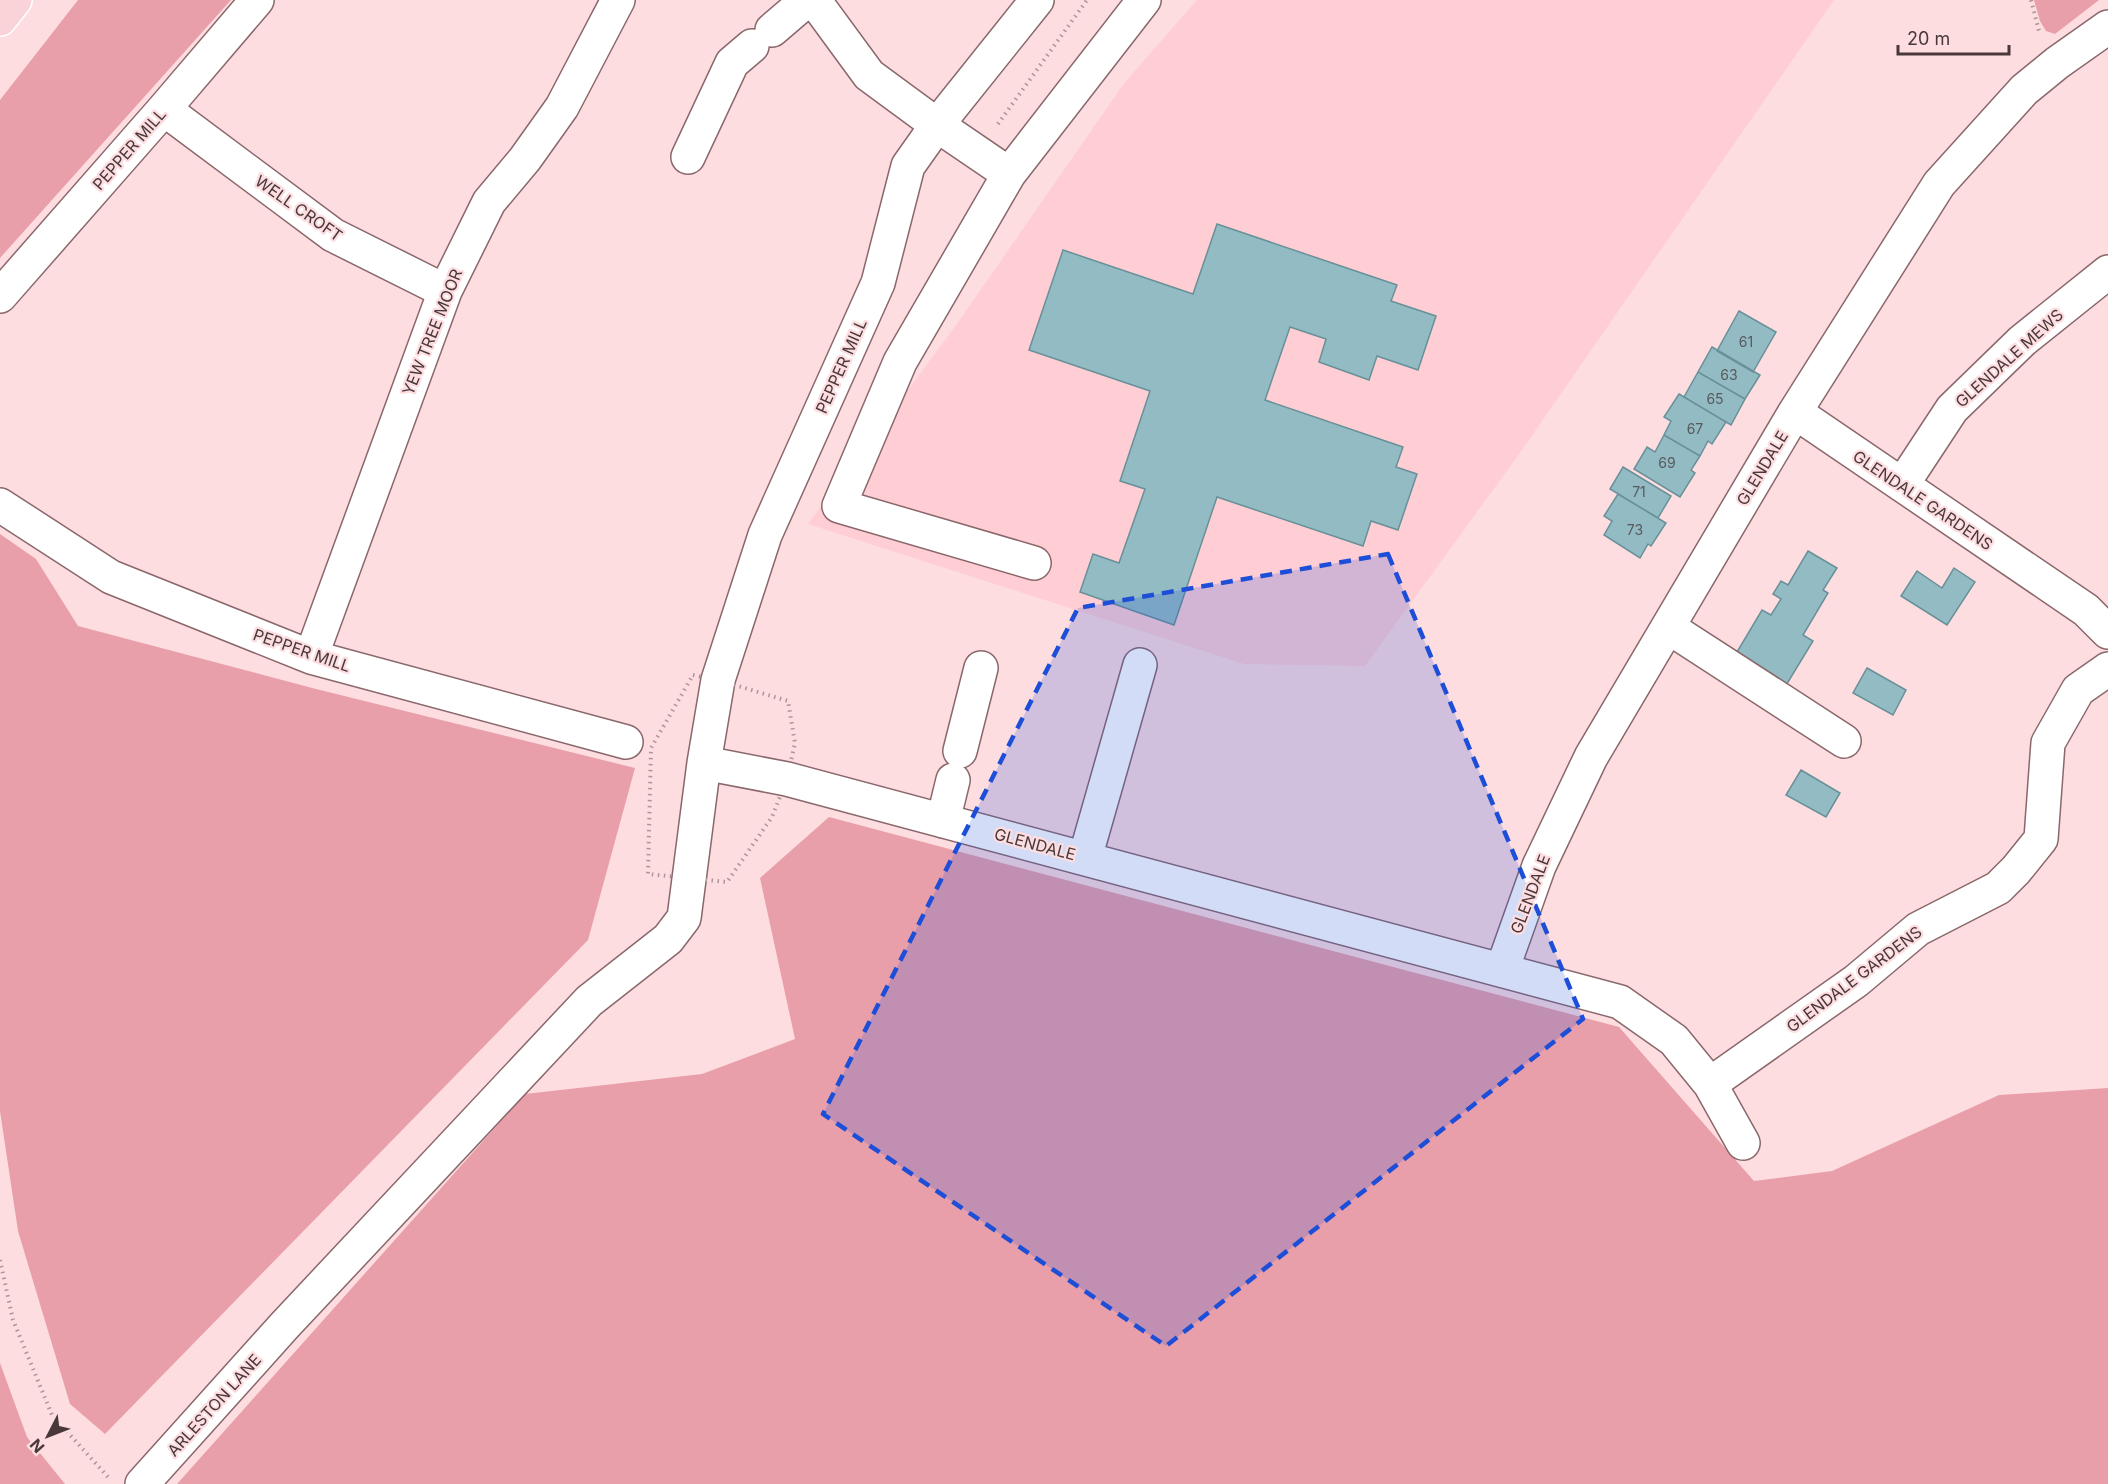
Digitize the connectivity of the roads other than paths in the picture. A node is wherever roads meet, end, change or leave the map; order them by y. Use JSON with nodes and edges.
{"nodes":[{"id":1,"x":15,"y":0,"type":"edge"},
{"id":2,"x":257,"y":0,"type":"edge"},
{"id":3,"x":618,"y":0,"type":"edge"},
{"id":4,"x":807,"y":0,"type":"edge"},
{"id":5,"x":814,"y":0,"type":"edge"},
{"id":6,"x":1037,"y":0,"type":"edge"},
{"id":7,"x":1144,"y":0,"type":"edge"},
{"id":8,"x":0,"y":19,"type":"edge"},
{"id":9,"x":2108,"y":27,"type":"edge"},
{"id":10,"x":164,"y":109,"type":"junction"},
{"id":11,"x":937,"y":125,"type":"junction"},
{"id":12,"x":688,"y":157,"type":"dead end"},
{"id":13,"x":1009,"y":174,"type":"junction"},
{"id":14,"x":2108,"y":272,"type":"edge"},
{"id":15,"x":445,"y":291,"type":"junction"},
{"id":16,"x":0,"y":296,"type":"edge"},
{"id":17,"x":850,"y":345,"type":"junction"},
{"id":18,"x":900,"y":362,"type":"junction"},
{"id":19,"x":1795,"y":412,"type":"junction"},
{"id":20,"x":1902,"y":485,"type":"junction"},
{"id":21,"x":0,"y":505,"type":"edge"},
{"id":22,"x":1034,"y":563,"type":"dead end"},
{"id":23,"x":1668,"y":627,"type":"junction"},
{"id":24,"x":2108,"y":632,"type":"edge"},
{"id":25,"x":311,"y":657,"type":"junction"},
{"id":26,"x":1140,"y":665,"type":"dead end"},
{"id":27,"x":981,"y":668,"type":"dead end"},
{"id":28,"x":2108,"y":669,"type":"edge"},
{"id":29,"x":1844,"y":741,"type":"dead end"},
{"id":30,"x":626,"y":742,"type":"dead end"},
{"id":31,"x":704,"y":764,"type":"junction"},
{"id":32,"x":943,"y":820,"type":"junction"},
{"id":33,"x":1085,"y":858,"type":"junction"},
{"id":34,"x":1502,"y":970,"type":"junction"},
{"id":35,"x":1710,"y":1084,"type":"junction"},
{"id":36,"x":1743,"y":1143,"type":"dead end"},
{"id":37,"x":285,"y":1325,"type":"joint"},
{"id":38,"x":142,"y":1484,"type":"edge"}],
"edges":[{"from":1,"to":8,"type":"main road"},
{"from":2,"to":10,"type":"street","name":"PEPPER MILL"},
{"from":3,"to":15,"type":"street","name":"YEW TREE MOOR"},
{"from":4,"to":12,"type":"street"},
{"from":5,"to":11,"type":"street"},
{"from":6,"to":11,"type":"street","name":"PEPPER MILL"},
{"from":7,"to":13,"type":"street"},
{"from":9,"to":19,"type":"street","name":"GLENDALE"},
{"from":10,"to":15,"type":"street","name":"WELL CROFT"},
{"from":10,"to":16,"type":"street","name":"PEPPER MILL"},
{"from":11,"to":13,"type":"street"},
{"from":11,"to":17,"type":"street","name":"PEPPER MILL"},
{"from":13,"to":18,"type":"street"},
{"from":14,"to":20,"type":"street","name":"GLENDALE MEWS"},
{"from":15,"to":25,"type":"street","name":"YEW TREE MOOR"},
{"from":17,"to":18,"type":"street"},
{"from":17,"to":31,"type":"street","name":"PEPPER MILL"},
{"from":18,"to":22,"type":"street"},
{"from":19,"to":20,"type":"street","name":"GLENDALE GARDENS"},
{"from":19,"to":23,"type":"street","name":"GLENDALE"},
{"from":20,"to":24,"type":"street","name":"GLENDALE GARDENS"},
{"from":21,"to":25,"type":"street","name":"PEPPER MILL"},
{"from":23,"to":29,"type":"street"},
{"from":23,"to":34,"type":"street","name":"GLENDALE"},
{"from":25,"to":30,"type":"street","name":"PEPPER MILL"},
{"from":26,"to":33,"type":"street"},
{"from":27,"to":32,"type":"street"},
{"from":28,"to":35,"type":"street","name":"GLENDALE GARDENS"},
{"from":31,"to":32,"type":"street","name":"GLENDALE"},
{"from":31,"to":37,"type":"street","name":"PEPPER MILL"},
{"from":32,"to":33,"type":"street","name":"GLENDALE"},
{"from":33,"to":34,"type":"street","name":"GLENDALE"},
{"from":34,"to":35,"type":"street","name":"GLENDALE"},
{"from":35,"to":36,"type":"street","name":"GLENDALE"},
{"from":37,"to":38,"type":"street","name":"ARLESTON LANE"}]}
